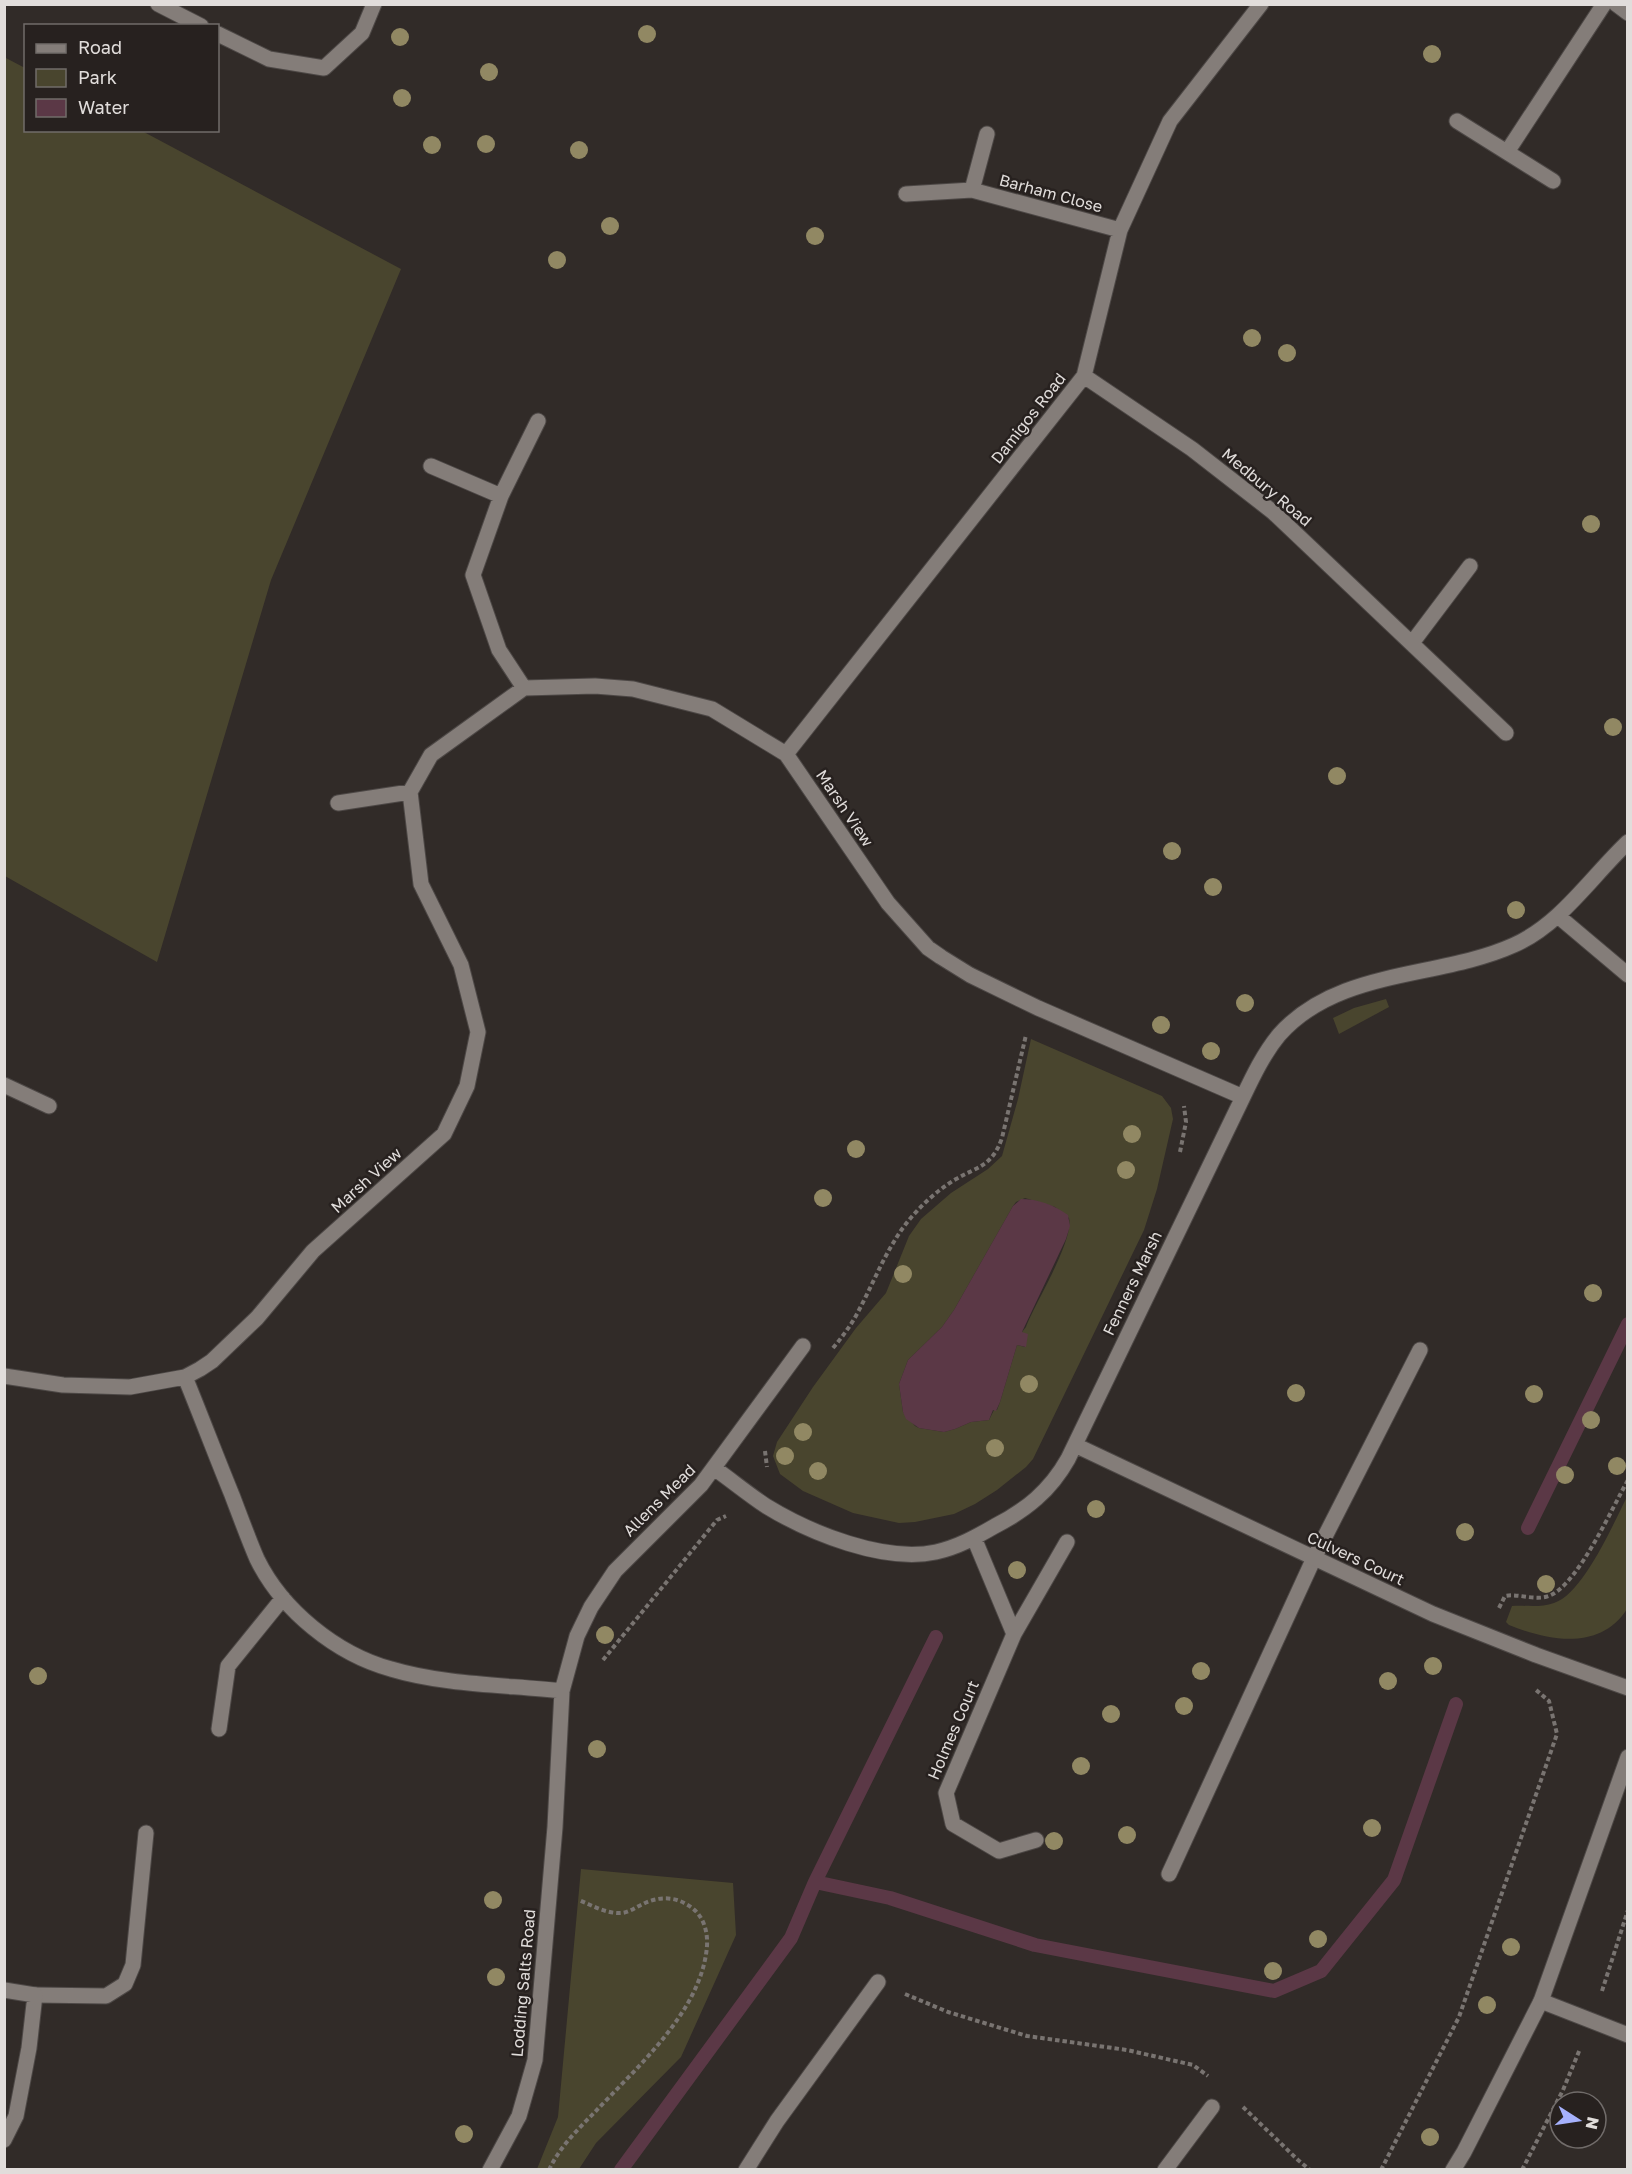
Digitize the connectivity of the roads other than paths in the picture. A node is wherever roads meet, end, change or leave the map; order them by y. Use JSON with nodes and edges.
{"nodes":[{"id":1,"x":158,"y":4,"type":"edge"},
{"id":2,"x":374,"y":4,"type":"edge"},
{"id":3,"x":1261,"y":4,"type":"edge"},
{"id":4,"x":1604,"y":4,"type":"edge"},
{"id":5,"x":1616,"y":4,"type":"edge"},
{"id":6,"x":1628,"y":13,"type":"edge"},
{"id":7,"x":197,"y":24,"type":"edge"},
{"id":8,"x":219,"y":34,"type":"edge"},
{"id":9,"x":1457,"y":122,"type":"dead end"},
{"id":10,"x":987,"y":134,"type":"dead end"},
{"id":11,"x":1507,"y":152,"type":"junction"},
{"id":12,"x":1553,"y":181,"type":"dead end"},
{"id":13,"x":972,"y":190,"type":"junction"},
{"id":14,"x":906,"y":194,"type":"dead end"},
{"id":15,"x":1120,"y":230,"type":"junction"},
{"id":16,"x":1084,"y":376,"type":"junction"},
{"id":17,"x":538,"y":421,"type":"dead end"},
{"id":18,"x":431,"y":466,"type":"dead end"},
{"id":19,"x":501,"y":496,"type":"junction"},
{"id":20,"x":1470,"y":566,"type":"dead end"},
{"id":21,"x":1412,"y":643,"type":"junction"},
{"id":22,"x":524,"y":688,"type":"junction"},
{"id":23,"x":1506,"y":733,"type":"dead end"},
{"id":24,"x":786,"y":753,"type":"junction"},
{"id":25,"x":410,"y":792,"type":"junction"},
{"id":26,"x":338,"y":803,"type":"dead end"},
{"id":27,"x":1628,"y":842,"type":"edge"},
{"id":28,"x":1558,"y":916,"type":"junction"},
{"id":29,"x":1628,"y":975,"type":"edge"},
{"id":30,"x":4,"y":1085,"type":"edge"},
{"id":31,"x":1242,"y":1097,"type":"junction"},
{"id":32,"x":49,"y":1107,"type":"dead end"},
{"id":33,"x":803,"y":1346,"type":"dead end"},
{"id":34,"x":1420,"y":1350,"type":"dead end"},
{"id":35,"x":4,"y":1376,"type":"edge"},
{"id":36,"x":185,"y":1377,"type":"junction"},
{"id":37,"x":1075,"y":1445,"type":"junction"},
{"id":38,"x":714,"y":1468,"type":"junction"},
{"id":39,"x":974,"y":1539,"type":"junction"},
{"id":40,"x":1067,"y":1542,"type":"dead end"},
{"id":41,"x":1314,"y":1558,"type":"junction"},
{"id":42,"x":283,"y":1598,"type":"junction"},
{"id":43,"x":1014,"y":1634,"type":"junction"},
{"id":44,"x":1628,"y":1688,"type":"edge"},
{"id":45,"x":562,"y":1691,"type":"junction"},
{"id":46,"x":219,"y":1730,"type":"dead end"},
{"id":47,"x":1628,"y":1757,"type":"edge"},
{"id":48,"x":555,"y":1827,"type":"joint"},
{"id":49,"x":146,"y":1833,"type":"dead end"},
{"id":50,"x":1036,"y":1840,"type":"dead end"},
{"id":51,"x":1169,"y":1875,"type":"dead end"},
{"id":52,"x":878,"y":1982,"type":"road end"},
{"id":53,"x":4,"y":1990,"type":"edge"},
{"id":54,"x":35,"y":1995,"type":"junction"},
{"id":55,"x":1541,"y":2001,"type":"junction"},
{"id":56,"x":1628,"y":2035,"type":"edge"},
{"id":57,"x":1212,"y":2107,"type":"dead end"},
{"id":58,"x":4,"y":2140,"type":"edge"},
{"id":59,"x":490,"y":2169,"type":"edge"},
{"id":60,"x":746,"y":2169,"type":"edge"},
{"id":61,"x":1165,"y":2169,"type":"edge"},
{"id":62,"x":1453,"y":2169,"type":"edge"}],
"edges":[{"from":1,"to":7,"type":"street"},
{"from":2,"to":8,"type":"street"},
{"from":3,"to":15,"type":"street","name":"Damigos Road"},
{"from":4,"to":11,"type":"street"},
{"from":5,"to":6,"type":"street"},
{"from":9,"to":11,"type":"street"},
{"from":10,"to":13,"type":"street","name":"Barham Close"},
{"from":11,"to":12,"type":"street"},
{"from":13,"to":14,"type":"street","name":"Barham Close"},
{"from":13,"to":15,"type":"street","name":"Barham Close"},
{"from":15,"to":16,"type":"street","name":"Damigos Road"},
{"from":16,"to":21,"type":"street","name":"Medbury Road"},
{"from":16,"to":24,"type":"street","name":"Damigos Road"},
{"from":17,"to":19,"type":"street"},
{"from":18,"to":19,"type":"street"},
{"from":19,"to":22,"type":"street"},
{"from":20,"to":21,"type":"street"},
{"from":21,"to":23,"type":"street","name":"Medbury Road"},
{"from":22,"to":24,"type":"street","name":"Marsh View"},
{"from":22,"to":25,"type":"street"},
{"from":24,"to":31,"type":"street","name":"Marsh View"},
{"from":25,"to":26,"type":"street"},
{"from":25,"to":36,"type":"street","name":"Marsh View"},
{"from":27,"to":28,"type":"street","name":"Fenners Marsh"},
{"from":28,"to":29,"type":"street"},
{"from":28,"to":31,"type":"street","name":"Fenners Marsh"},
{"from":30,"to":32,"type":"street"},
{"from":31,"to":37,"type":"street","name":"Fenners Marsh"},
{"from":33,"to":38,"type":"street","name":"Allens Mead"},
{"from":34,"to":41,"type":"street"},
{"from":35,"to":36,"type":"street","name":"Marsh View"},
{"from":36,"to":42,"type":"street"},
{"from":37,"to":39,"type":"street","name":"Fenners Marsh"},
{"from":37,"to":41,"type":"street","name":"Culvers Court"},
{"from":38,"to":39,"type":"street","name":"Fenners Marsh"},
{"from":38,"to":45,"type":"street","name":"Allens Mead"},
{"from":39,"to":43,"type":"street"},
{"from":40,"to":43,"type":"street","name":"Holmes Court"},
{"from":41,"to":44,"type":"street","name":"Culvers Court"},
{"from":41,"to":51,"type":"street"},
{"from":42,"to":45,"type":"street"},
{"from":42,"to":46,"type":"street"},
{"from":43,"to":50,"type":"street","name":"Holmes Court"},
{"from":45,"to":48,"type":"street","name":"Allens Mead"},
{"from":47,"to":55,"type":"street"},
{"from":48,"to":59,"type":"street","name":"Lodding Salts Road"},
{"from":49,"to":54,"type":"street"},
{"from":52,"to":60,"type":"street"},
{"from":53,"to":54,"type":"street"},
{"from":54,"to":58,"type":"street"},
{"from":55,"to":56,"type":"street"},
{"from":55,"to":62,"type":"street"},
{"from":57,"to":61,"type":"street"}]}
